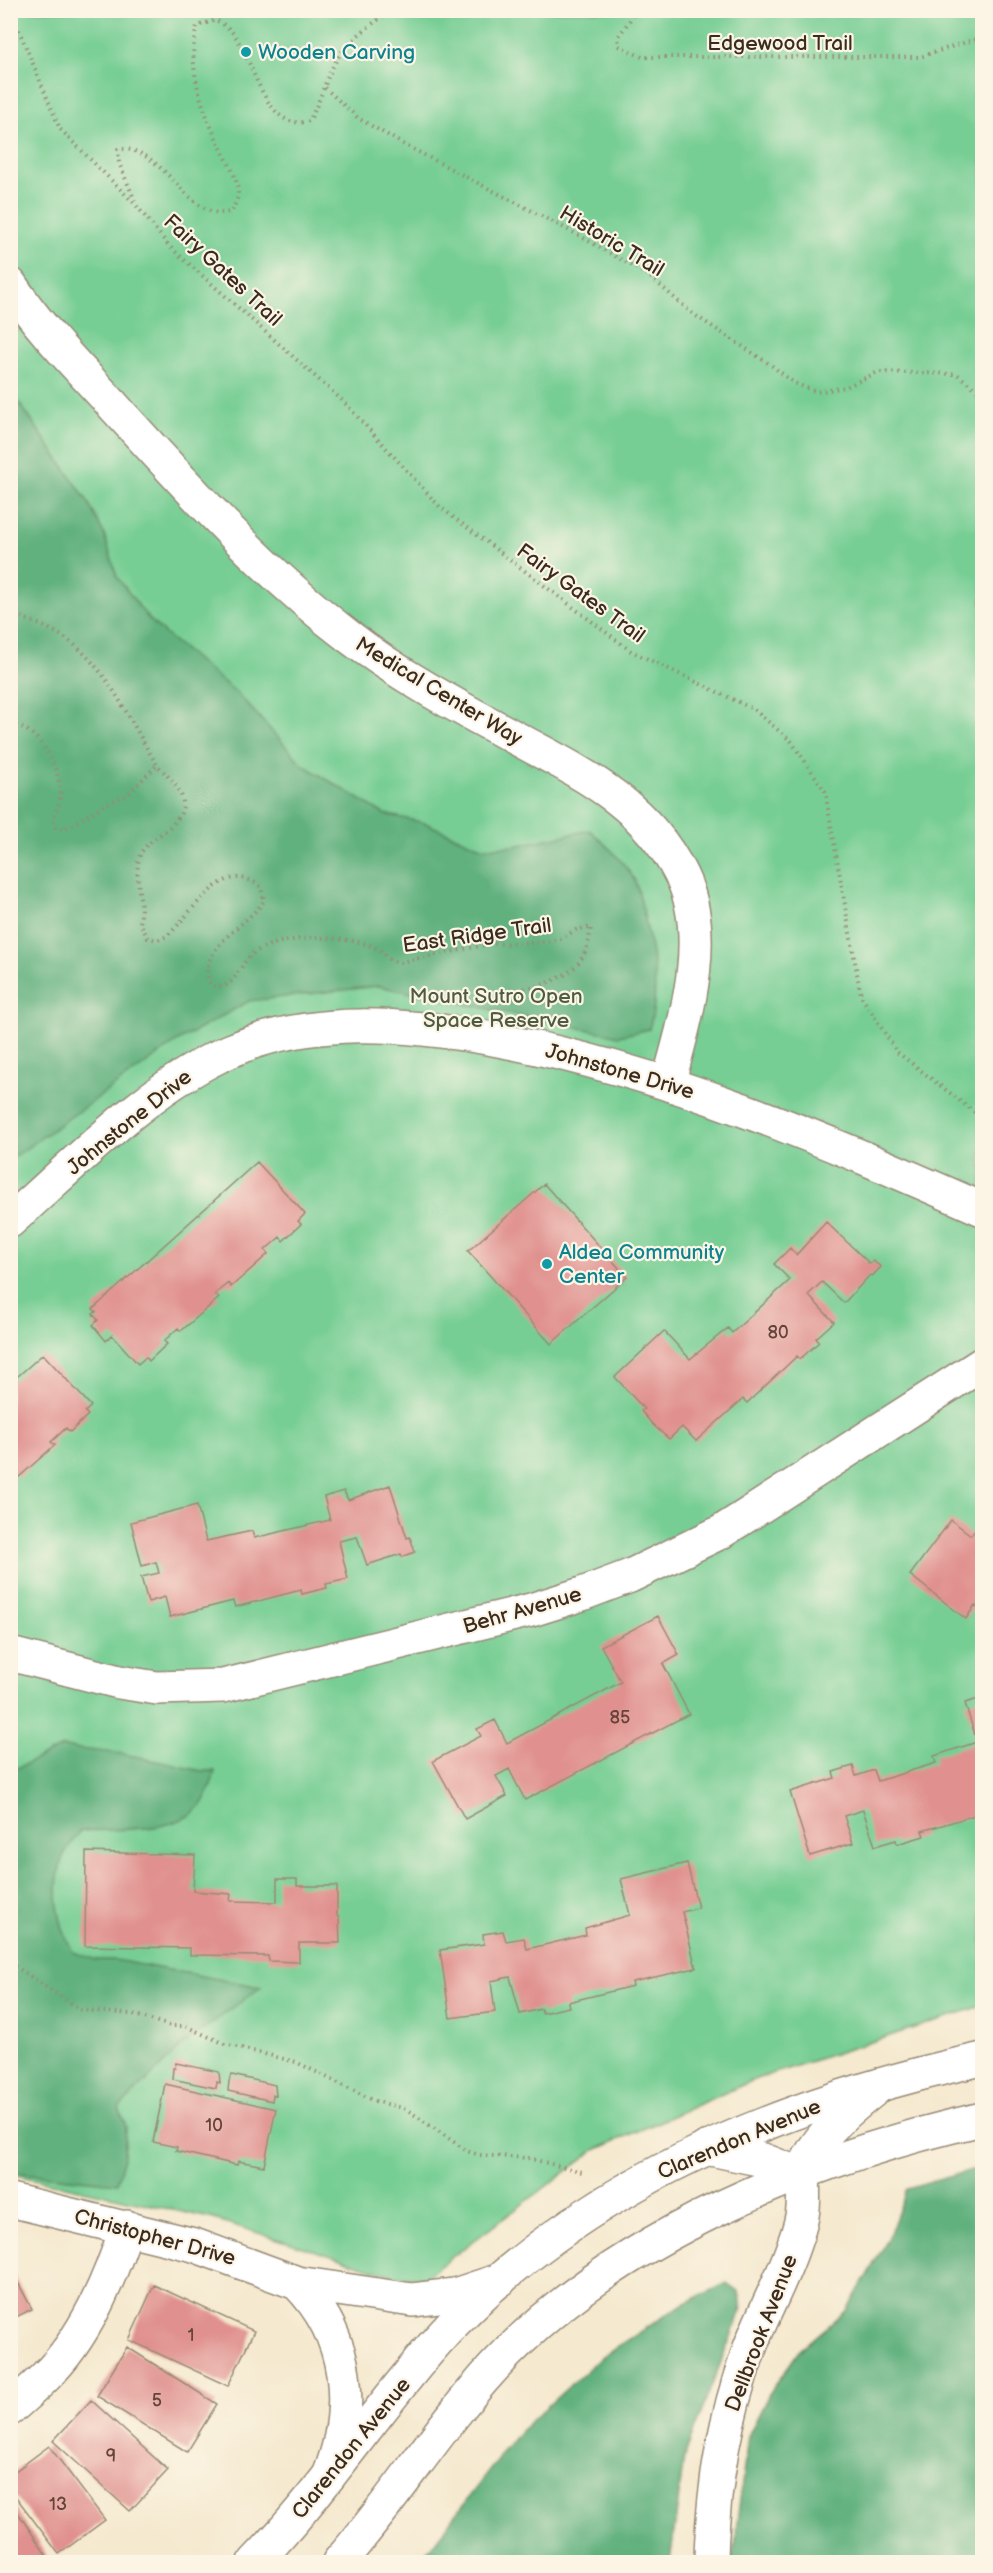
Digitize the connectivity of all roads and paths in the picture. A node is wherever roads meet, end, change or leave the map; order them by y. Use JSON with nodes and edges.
{"nodes":[{"id":1,"x":391,"y":10,"type":"edge"},
{"id":2,"x":637,"y":10,"type":"edge"},
{"id":3,"x":10,"y":22,"type":"edge"},
{"id":4,"x":982,"y":37,"type":"edge"},
{"id":5,"x":325,"y":88,"type":"junction"},
{"id":6,"x":136,"y":205,"type":"junction"},
{"id":7,"x":10,"y":284,"type":"edge"},
{"id":8,"x":982,"y":394,"type":"edge"},
{"id":9,"x":10,"y":613,"type":"edge"},
{"id":10,"x":10,"y":726,"type":"edge"},
{"id":11,"x":157,"y":765,"type":"junction"},
{"id":12,"x":474,"y":997,"type":"dead end"},
{"id":13,"x":668,"y":1084,"type":"junction"},
{"id":14,"x":982,"y":1118,"type":"edge"},
{"id":15,"x":982,"y":1209,"type":"edge"},
{"id":16,"x":10,"y":1221,"type":"edge"},
{"id":17,"x":982,"y":1364,"type":"edge"},
{"id":18,"x":10,"y":1654,"type":"edge"},
{"id":19,"x":10,"y":1963,"type":"edge"},
{"id":20,"x":982,"y":2059,"type":"edge"},
{"id":21,"x":881,"y":2084,"type":"junction"},
{"id":22,"x":982,"y":2119,"type":"edge"},
{"id":23,"x":706,"y":2148,"type":"junction"},
{"id":24,"x":586,"y":2173,"type":"dead end"},
{"id":25,"x":802,"y":2175,"type":"junction"},
{"id":26,"x":10,"y":2200,"type":"edge"},
{"id":27,"x":127,"y":2227,"type":"junction"},
{"id":28,"x":500,"y":2280,"type":"junction"},
{"id":29,"x":297,"y":2283,"type":"junction"},
{"id":30,"x":10,"y":2409,"type":"edge"},
{"id":31,"x":327,"y":2480,"type":"junction"},
{"id":32,"x":255,"y":2562,"type":"edge"},
{"id":33,"x":339,"y":2562,"type":"edge"},
{"id":34,"x":711,"y":2562,"type":"edge"}],
"edges":[{"from":1,"to":5,"type":"path"},
{"from":2,"to":4,"type":"path","name":"Edgewood Trail"},
{"from":3,"to":6,"type":"path"},
{"from":5,"to":6,"type":"path"},
{"from":5,"to":8,"type":"path","name":"Historic Trail"},
{"from":6,"to":14,"type":"path","name":"Fairy Gates Trail"},
{"from":7,"to":13,"type":"street","name":"Medical Center Way"},
{"from":9,"to":11,"type":"path"},
{"from":10,"to":11,"type":"path"},
{"from":11,"to":12,"type":"path","name":"East Ridge Trail"},
{"from":13,"to":15,"type":"street","name":"Johnstone Drive"},
{"from":13,"to":16,"type":"street","name":"Johnstone Drive"},
{"from":17,"to":18,"type":"street","name":"Behr Avenue"},
{"from":19,"to":24,"type":"path"},
{"from":20,"to":21,"type":"street","name":"Clarendon Avenue"},
{"from":21,"to":23,"type":"street","name":"Clarendon Avenue"},
{"from":21,"to":25,"type":"street","name":"Dellbrook Avenue"},
{"from":22,"to":25,"type":"street"},
{"from":23,"to":25,"type":"street"},
{"from":23,"to":28,"type":"street","name":"Clarendon Avenue"},
{"from":25,"to":33,"type":"street"},
{"from":25,"to":34,"type":"street","name":"Dellbrook Avenue"},
{"from":26,"to":27,"type":"street","name":"Christopher Drive"},
{"from":27,"to":29,"type":"street","name":"Christopher Drive"},
{"from":27,"to":30,"type":"street"},
{"from":28,"to":29,"type":"street","name":"Christopher Drive"},
{"from":28,"to":31,"type":"street","name":"Clarendon Avenue"},
{"from":29,"to":31,"type":"street","name":"Christopher Drive"},
{"from":31,"to":32,"type":"street","name":"Clarendon Avenue"}]}
